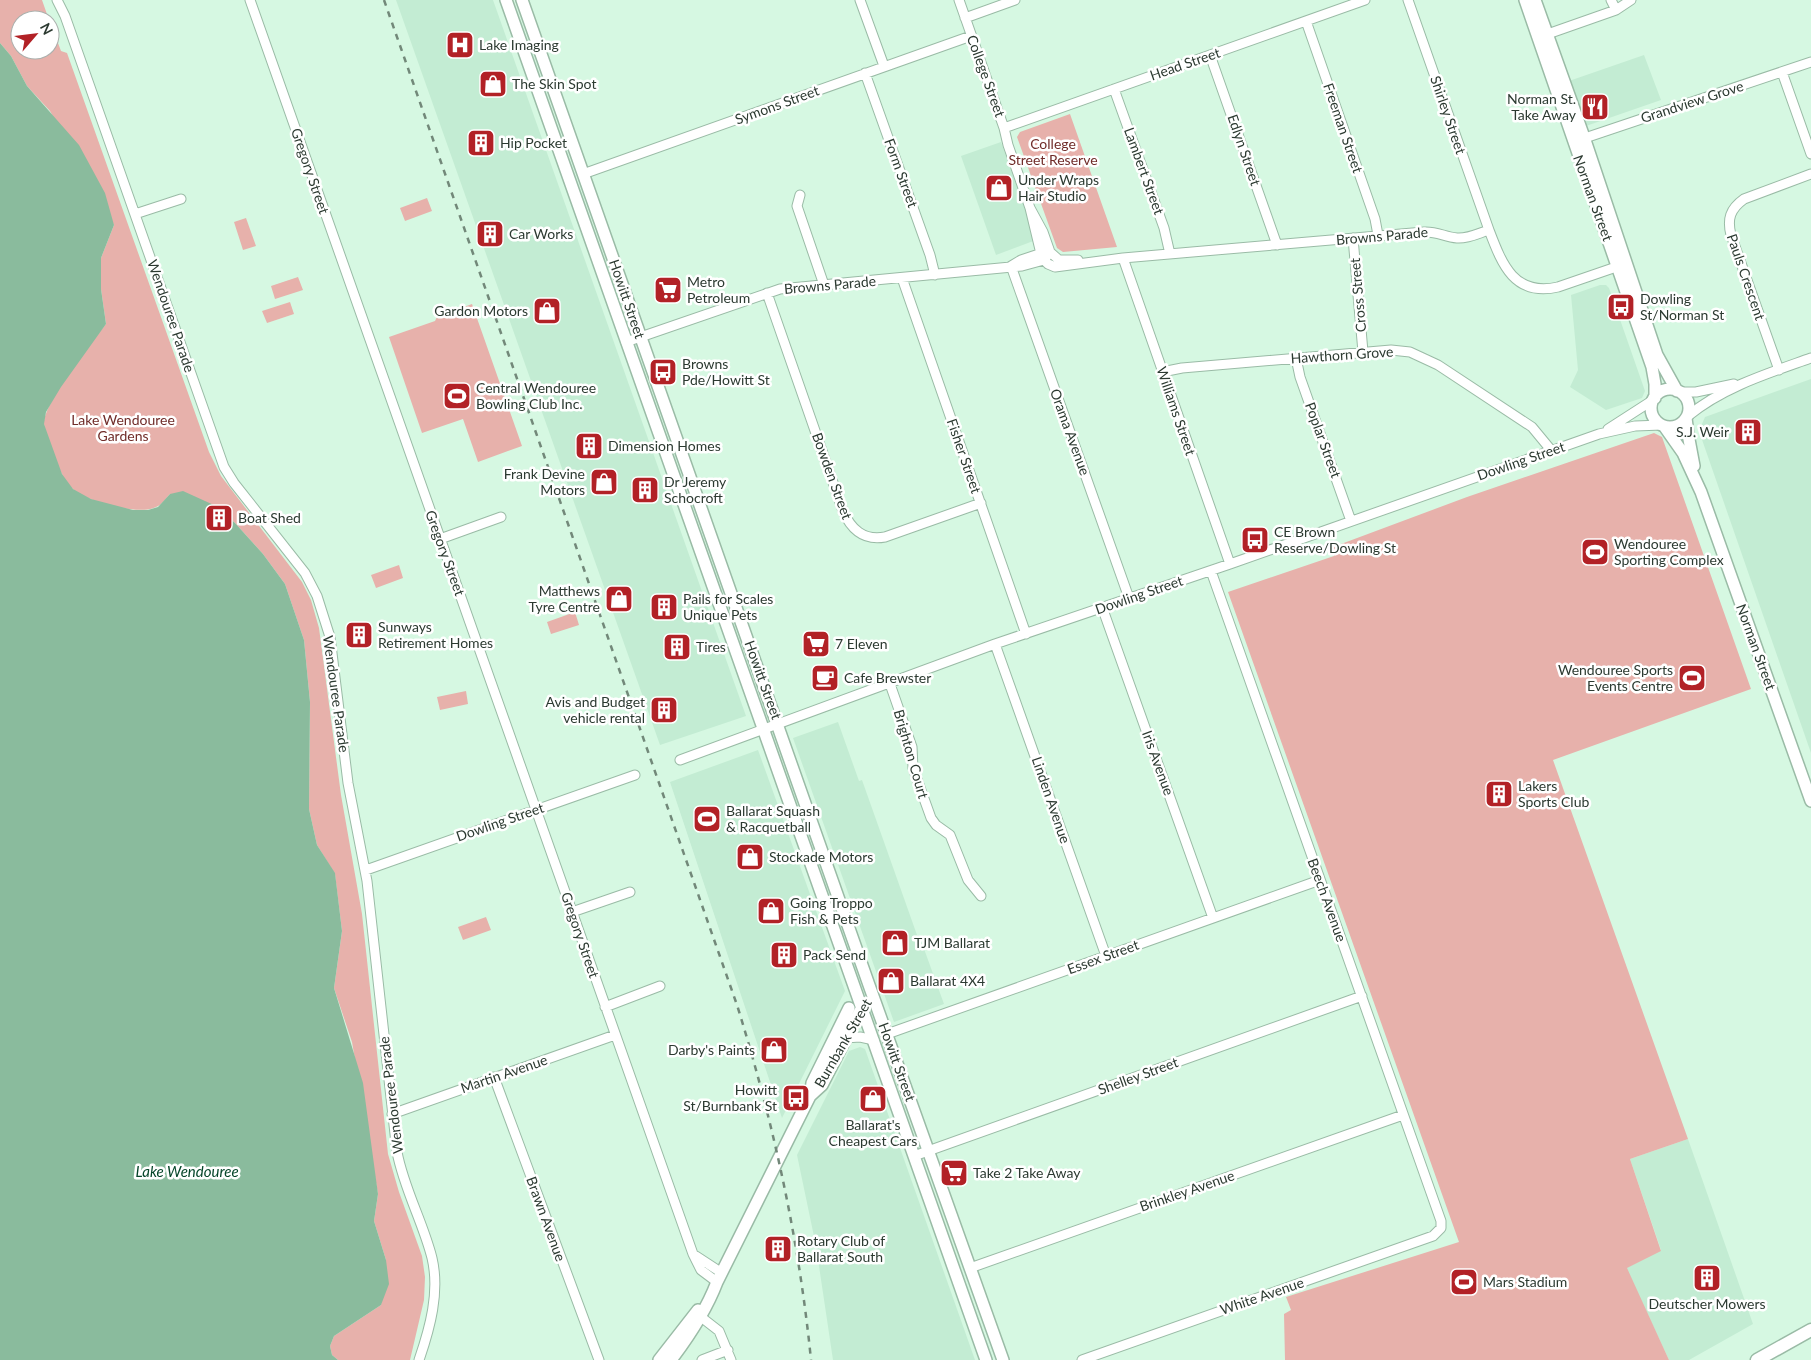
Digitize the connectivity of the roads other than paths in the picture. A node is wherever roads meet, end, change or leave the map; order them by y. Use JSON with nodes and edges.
{"nodes":[{"id":1,"x":57,"y":0,"type":"edge"},
{"id":2,"x":61,"y":0,"type":"edge"},
{"id":3,"x":250,"y":0,"type":"edge"},
{"id":4,"x":506,"y":0,"type":"edge"},
{"id":5,"x":522,"y":0,"type":"edge"},
{"id":6,"x":860,"y":0,"type":"edge"},
{"id":7,"x":959,"y":0,"type":"edge"},
{"id":8,"x":1015,"y":0,"type":"edge"},
{"id":9,"x":1365,"y":0,"type":"edge"},
{"id":10,"x":1408,"y":0,"type":"edge"},
{"id":11,"x":1525,"y":0,"type":"edge"},
{"id":12,"x":1535,"y":0,"type":"edge"},
{"id":13,"x":1611,"y":0,"type":"edge"},
{"id":14,"x":1631,"y":0,"type":"edge"},
{"id":15,"x":1616,"y":10,"type":"junction"},
{"id":16,"x":65,"y":16,"type":"junction"},
{"id":17,"x":965,"y":18,"type":"junction"},
{"id":18,"x":1306,"y":21,"type":"junction"},
{"id":19,"x":971,"y":36,"type":"junction"},
{"id":20,"x":1542,"y":36,"type":"junction"},
{"id":21,"x":1210,"y":55,"type":"junction"},
{"id":22,"x":1811,"y":62,"type":"edge"},
{"id":23,"x":884,"y":66,"type":"junction"},
{"id":24,"x":1782,"y":72,"type":"junction"},
{"id":25,"x":866,"y":73,"type":"junction"},
{"id":26,"x":1114,"y":89,"type":"junction"},
{"id":27,"x":1004,"y":128,"type":"junction"},
{"id":28,"x":1579,"y":140,"type":"junction"},
{"id":29,"x":1811,"y":154,"type":"edge"},
{"id":30,"x":583,"y":174,"type":"junction"},
{"id":31,"x":1811,"y":174,"type":"edge"},
{"id":32,"x":800,"y":194,"type":"dead end"},
{"id":33,"x":181,"y":199,"type":"dead end"},
{"id":34,"x":135,"y":214,"type":"junction"},
{"id":35,"x":1489,"y":230,"type":"junction"},
{"id":36,"x":1378,"y":236,"type":"junction"},
{"id":37,"x":1354,"y":238,"type":"junction"},
{"id":38,"x":1277,"y":244,"type":"junction"},
{"id":39,"x":1170,"y":254,"type":"junction"},
{"id":40,"x":1045,"y":255,"type":"junction"},
{"id":41,"x":1123,"y":258,"type":"junction"},
{"id":42,"x":1622,"y":265,"type":"junction"},
{"id":43,"x":1011,"y":266,"type":"junction"},
{"id":44,"x":935,"y":274,"type":"junction"},
{"id":45,"x":902,"y":278,"type":"junction"},
{"id":46,"x":824,"y":285,"type":"junction"},
{"id":47,"x":767,"y":293,"type":"junction"},
{"id":48,"x":640,"y":337,"type":"junction"},
{"id":49,"x":626,"y":342,"type":"junction"},
{"id":50,"x":1364,"y":352,"type":"junction"},
{"id":51,"x":1296,"y":358,"type":"junction"},
{"id":52,"x":1811,"y":358,"type":"edge"},
{"id":53,"x":1779,"y":370,"type":"junction"},
{"id":54,"x":1162,"y":372,"type":"junction"},
{"id":55,"x":1749,"y":381,"type":"junction"},
{"id":56,"x":1679,"y":392,"type":"junction"},
{"id":57,"x":1654,"y":399,"type":"junction"},
{"id":58,"x":1687,"y":417,"type":"junction"},
{"id":59,"x":1663,"y":425,"type":"junction"},
{"id":60,"x":1599,"y":434,"type":"junction"},
{"id":61,"x":1551,"y":450,"type":"junction"},
{"id":62,"x":1701,"y":492,"type":"junction"},
{"id":63,"x":981,"y":503,"type":"junction"},
{"id":64,"x":501,"y":517,"type":"dead end"},
{"id":65,"x":1351,"y":520,"type":"junction"},
{"id":66,"x":440,"y":539,"type":"junction"},
{"id":67,"x":1230,"y":564,"type":"junction"},
{"id":68,"x":1211,"y":571,"type":"junction"},
{"id":69,"x":1129,"y":598,"type":"junction"},
{"id":70,"x":1102,"y":607,"type":"junction"},
{"id":71,"x":1026,"y":634,"type":"junction"},
{"id":72,"x":995,"y":644,"type":"junction"},
{"id":73,"x":890,"y":684,"type":"junction"},
{"id":74,"x":778,"y":724,"type":"junction"},
{"id":75,"x":762,"y":730,"type":"junction"},
{"id":76,"x":680,"y":760,"type":"dead end"},
{"id":77,"x":635,"y":775,"type":"dead end"},
{"id":78,"x":1811,"y":802,"type":"edge"},
{"id":79,"x":535,"y":809,"type":"junction"},
{"id":80,"x":366,"y":870,"type":"junction"},
{"id":81,"x":1320,"y":880,"type":"junction"},
{"id":82,"x":630,"y":892,"type":"dead end"},
{"id":83,"x":838,"y":896,"type":"junction"},
{"id":84,"x":981,"y":896,"type":"dead end"},
{"id":85,"x":824,"y":901,"type":"junction"},
{"id":86,"x":572,"y":912,"type":"junction"},
{"id":87,"x":1213,"y":918,"type":"junction"},
{"id":88,"x":1106,"y":956,"type":"junction"},
{"id":89,"x":660,"y":986,"type":"dead end"},
{"id":90,"x":856,"y":993,"type":"junction"},
{"id":91,"x":873,"y":996,"type":"junction"},
{"id":92,"x":1362,"y":996,"type":"junction"},
{"id":93,"x":605,"y":1007,"type":"junction"},
{"id":94,"x":862,"y":1007,"type":"junction"},
{"id":95,"x":849,"y":1008,"type":"joint"},
{"id":96,"x":887,"y":1034,"type":"junction"},
{"id":97,"x":615,"y":1035,"type":"junction"},
{"id":98,"x":845,"y":1038,"type":"junction"},
{"id":99,"x":874,"y":1040,"type":"junction"},
{"id":100,"x":494,"y":1077,"type":"junction"},
{"id":101,"x":810,"y":1096,"type":"junction"},
{"id":102,"x":392,"y":1114,"type":"junction"},
{"id":103,"x":1404,"y":1115,"type":"junction"},
{"id":104,"x":928,"y":1150,"type":"junction"},
{"id":105,"x":914,"y":1156,"type":"junction"},
{"id":106,"x":1440,"y":1230,"type":"joint"},
{"id":107,"x":970,"y":1268,"type":"junction"},
{"id":108,"x":720,"y":1278,"type":"junction"},
{"id":109,"x":701,"y":1317,"type":"junction"},
{"id":110,"x":1811,"y":1330,"type":"edge"},
{"id":111,"x":728,"y":1350,"type":"junction"},
{"id":112,"x":419,"y":1360,"type":"edge"},
{"id":113,"x":598,"y":1360,"type":"edge"},
{"id":114,"x":659,"y":1360,"type":"edge"},
{"id":115,"x":671,"y":1360,"type":"edge"},
{"id":116,"x":702,"y":1360,"type":"edge"},
{"id":117,"x":731,"y":1360,"type":"edge"},
{"id":118,"x":986,"y":1360,"type":"edge"},
{"id":119,"x":1003,"y":1360,"type":"edge"},
{"id":120,"x":1082,"y":1360,"type":"edge"},
{"id":121,"x":1757,"y":1360,"type":"edge"}],
"edges":[{"from":1,"to":16,"type":"street","name":"Wendouree Parade"},
{"from":2,"to":16,"type":"street","name":"Wendouree Parade"},
{"from":3,"to":66,"type":"street","name":"Gregory Street"},
{"from":4,"to":49,"type":"main road","name":"Howitt Street"},
{"from":5,"to":30,"type":"main road","name":"Howitt Street"},
{"from":6,"to":23,"type":"street"},
{"from":7,"to":17,"type":"street","name":"College Street"},
{"from":8,"to":17,"type":"street"},
{"from":9,"to":18,"type":"street","name":"Head Street"},
{"from":10,"to":35,"type":"street","name":"Shirley Street"},
{"from":11,"to":20,"type":"main road","name":"Norman Street"},
{"from":12,"to":20,"type":"main road","name":"Norman Street"},
{"from":13,"to":15,"type":"street"},
{"from":14,"to":15,"type":"street"},
{"from":15,"to":20,"type":"street"},
{"from":16,"to":34,"type":"street","name":"Wendouree Parade"},
{"from":17,"to":19,"type":"street","name":"College Street"},
{"from":18,"to":21,"type":"street","name":"Head Street"},
{"from":18,"to":36,"type":"street","name":"Freeman Street"},
{"from":19,"to":23,"type":"street","name":"Symons Street"},
{"from":19,"to":27,"type":"street","name":"College Street"},
{"from":20,"to":28,"type":"main road","name":"Norman Street"},
{"from":21,"to":26,"type":"street","name":"Head Street"},
{"from":21,"to":38,"type":"street","name":"Edlyn Street"},
{"from":22,"to":24,"type":"street","name":"Grandview Grove"},
{"from":23,"to":25,"type":"street","name":"Symons Street"},
{"from":24,"to":28,"type":"street","name":"Grandview Grove"},
{"from":24,"to":29,"type":"street"},
{"from":25,"to":30,"type":"street","name":"Symons Street"},
{"from":25,"to":44,"type":"street","name":"Form Street"},
{"from":26,"to":27,"type":"street","name":"Head Street"},
{"from":26,"to":39,"type":"street","name":"Lambert Street"},
{"from":27,"to":40,"type":"street","name":"College Street"},
{"from":28,"to":42,"type":"main road","name":"Norman Street"},
{"from":30,"to":48,"type":"main road","name":"Howitt Street"},
{"from":31,"to":53,"type":"street","name":"Pauls Crescent"},
{"from":32,"to":46,"type":"street"},
{"from":33,"to":34,"type":"street"},
{"from":34,"to":80,"type":"street","name":"Wendouree Parade"},
{"from":35,"to":36,"type":"street","name":"Browns Parade"},
{"from":35,"to":42,"type":"street"},
{"from":36,"to":37,"type":"street","name":"Browns Parade"},
{"from":37,"to":38,"type":"street","name":"Browns Parade"},
{"from":37,"to":50,"type":"street","name":"Cross Street"},
{"from":38,"to":39,"type":"street","name":"Browns Parade"},
{"from":39,"to":41,"type":"street","name":"Browns Parade"},
{"from":40,"to":41,"type":"street","name":"Browns Parade"},
{"from":40,"to":43,"type":"street","name":"Browns Parade"},
{"from":41,"to":54,"type":"street","name":"Williams Street"},
{"from":42,"to":56,"type":"main road","name":"Norman Street"},
{"from":42,"to":57,"type":"main road","name":"Norman Street"},
{"from":43,"to":44,"type":"street","name":"Browns Parade"},
{"from":43,"to":69,"type":"street","name":"Orama Avenue"},
{"from":44,"to":45,"type":"street","name":"Browns Parade"},
{"from":45,"to":46,"type":"street","name":"Browns Parade"},
{"from":45,"to":63,"type":"street","name":"Fisher Street"},
{"from":46,"to":47,"type":"street","name":"Browns Parade"},
{"from":47,"to":48,"type":"street","name":"Browns Parade"},
{"from":47,"to":63,"type":"street","name":"Bowden Street"},
{"from":48,"to":49,"type":"street","name":"Browns Parade"},
{"from":48,"to":74,"type":"main road","name":"Howitt Street"},
{"from":49,"to":75,"type":"main road","name":"Howitt Street"},
{"from":50,"to":51,"type":"street","name":"Hawthorn Grove"},
{"from":50,"to":61,"type":"street","name":"Hawthorn Grove"},
{"from":51,"to":54,"type":"street","name":"Hawthorn Grove"},
{"from":51,"to":65,"type":"street","name":"Poplar Street"},
{"from":52,"to":53,"type":"street"},
{"from":53,"to":55,"type":"street"},
{"from":54,"to":67,"type":"street","name":"Williams Street"},
{"from":55,"to":56,"type":"street"},
{"from":55,"to":58,"type":"street"},
{"from":56,"to":57,"type":"main road"},
{"from":56,"to":58,"type":"main road","name":"Norman Street"},
{"from":57,"to":59,"type":"main road","name":"Norman Street"},
{"from":57,"to":60,"type":"street","name":"Dowling Street"},
{"from":58,"to":59,"type":"main road"},
{"from":58,"to":62,"type":"main road","name":"Norman Street"},
{"from":59,"to":60,"type":"street","name":"Dowling Street"},
{"from":59,"to":62,"type":"main road","name":"Norman Street"},
{"from":60,"to":61,"type":"street","name":"Dowling Street"},
{"from":61,"to":65,"type":"street","name":"Dowling Street"},
{"from":62,"to":78,"type":"main road","name":"Norman Street"},
{"from":63,"to":71,"type":"street","name":"Fisher Street"},
{"from":64,"to":66,"type":"street"},
{"from":65,"to":67,"type":"street","name":"Dowling Street"},
{"from":66,"to":79,"type":"street","name":"Gregory Street"},
{"from":67,"to":68,"type":"street","name":"Dowling Street"},
{"from":68,"to":69,"type":"street","name":"Dowling Street"},
{"from":68,"to":81,"type":"street","name":"Beech Avenue"},
{"from":69,"to":70,"type":"street","name":"Dowling Street"},
{"from":70,"to":71,"type":"street","name":"Dowling Street"},
{"from":70,"to":87,"type":"street","name":"Iris Avenue"},
{"from":71,"to":72,"type":"street","name":"Dowling Street"},
{"from":72,"to":73,"type":"street","name":"Dowling Street"},
{"from":72,"to":88,"type":"street","name":"Linden Avenue"},
{"from":73,"to":74,"type":"street","name":"Dowling Street"},
{"from":73,"to":84,"type":"street","name":"Brighton Court"},
{"from":74,"to":75,"type":"street","name":"Dowling Street"},
{"from":74,"to":83,"type":"main road","name":"Howitt Street"},
{"from":75,"to":76,"type":"street","name":"Dowling Street"},
{"from":75,"to":85,"type":"main road","name":"Howitt Street"},
{"from":77,"to":79,"type":"street","name":"Dowling Street"},
{"from":79,"to":80,"type":"street","name":"Dowling Street"},
{"from":79,"to":86,"type":"street","name":"Gregory Street"},
{"from":80,"to":102,"type":"street","name":"Wendouree Parade"},
{"from":81,"to":87,"type":"street","name":"Essex Street"},
{"from":81,"to":92,"type":"street","name":"Beech Avenue"},
{"from":82,"to":86,"type":"street"},
{"from":83,"to":85,"type":"main road"},
{"from":83,"to":91,"type":"main road","name":"Howitt Street"},
{"from":85,"to":90,"type":"main road","name":"Howitt Street"},
{"from":86,"to":93,"type":"street","name":"Gregory Street"},
{"from":87,"to":88,"type":"street","name":"Essex Street"},
{"from":88,"to":96,"type":"street","name":"Essex Street"},
{"from":89,"to":93,"type":"street"},
{"from":90,"to":91,"type":"street","name":"Burnbank Street"},
{"from":90,"to":94,"type":"main road","name":"Howitt Street"},
{"from":90,"to":95,"type":"street","name":"Burnbank Street"},
{"from":91,"to":94,"type":"main road","name":"Burnbank Street"},
{"from":91,"to":96,"type":"main road","name":"Howitt Street"},
{"from":92,"to":103,"type":"street","name":"Beech Avenue"},
{"from":92,"to":104,"type":"street","name":"Shelley Street"},
{"from":93,"to":97,"type":"street","name":"Gregory Street"},
{"from":94,"to":98,"type":"main road","name":"Burnbank Street"},
{"from":94,"to":99,"type":"main road","name":"Howitt Street"},
{"from":95,"to":101,"type":"main road","name":"Burnbank Street"},
{"from":96,"to":104,"type":"main road","name":"Howitt Street"},
{"from":97,"to":100,"type":"street","name":"Martin Avenue"},
{"from":97,"to":108,"type":"street","name":"Gregory Street"},
{"from":98,"to":99,"type":"street"},
{"from":98,"to":101,"type":"main road","name":"Burnbank Street"},
{"from":99,"to":105,"type":"main road","name":"Howitt Street"},
{"from":100,"to":102,"type":"street","name":"Martin Avenue"},
{"from":100,"to":113,"type":"street","name":"Brawn Avenue"},
{"from":101,"to":108,"type":"main road","name":"Burnbank Street"},
{"from":102,"to":112,"type":"street","name":"Wendouree Parade"},
{"from":103,"to":106,"type":"street","name":"Beech Avenue"},
{"from":103,"to":107,"type":"street","name":"Brinkley Avenue"},
{"from":104,"to":105,"type":"street","name":"Shelley Street"},
{"from":104,"to":107,"type":"main road","name":"Howitt Street"},
{"from":105,"to":118,"type":"main road","name":"Howitt Street"},
{"from":106,"to":120,"type":"street","name":"White Avenue"},
{"from":107,"to":119,"type":"main road","name":"Howitt Street"},
{"from":108,"to":109,"type":"main road","name":"Burnbank Street"},
{"from":108,"to":114,"type":"main road","name":"Burnbank Street"},
{"from":109,"to":111,"type":"street"},
{"from":109,"to":115,"type":"main road","name":"Burnbank Street"},
{"from":110,"to":121,"type":"highway"},
{"from":111,"to":116,"type":"street"},
{"from":111,"to":117,"type":"street"}]}
